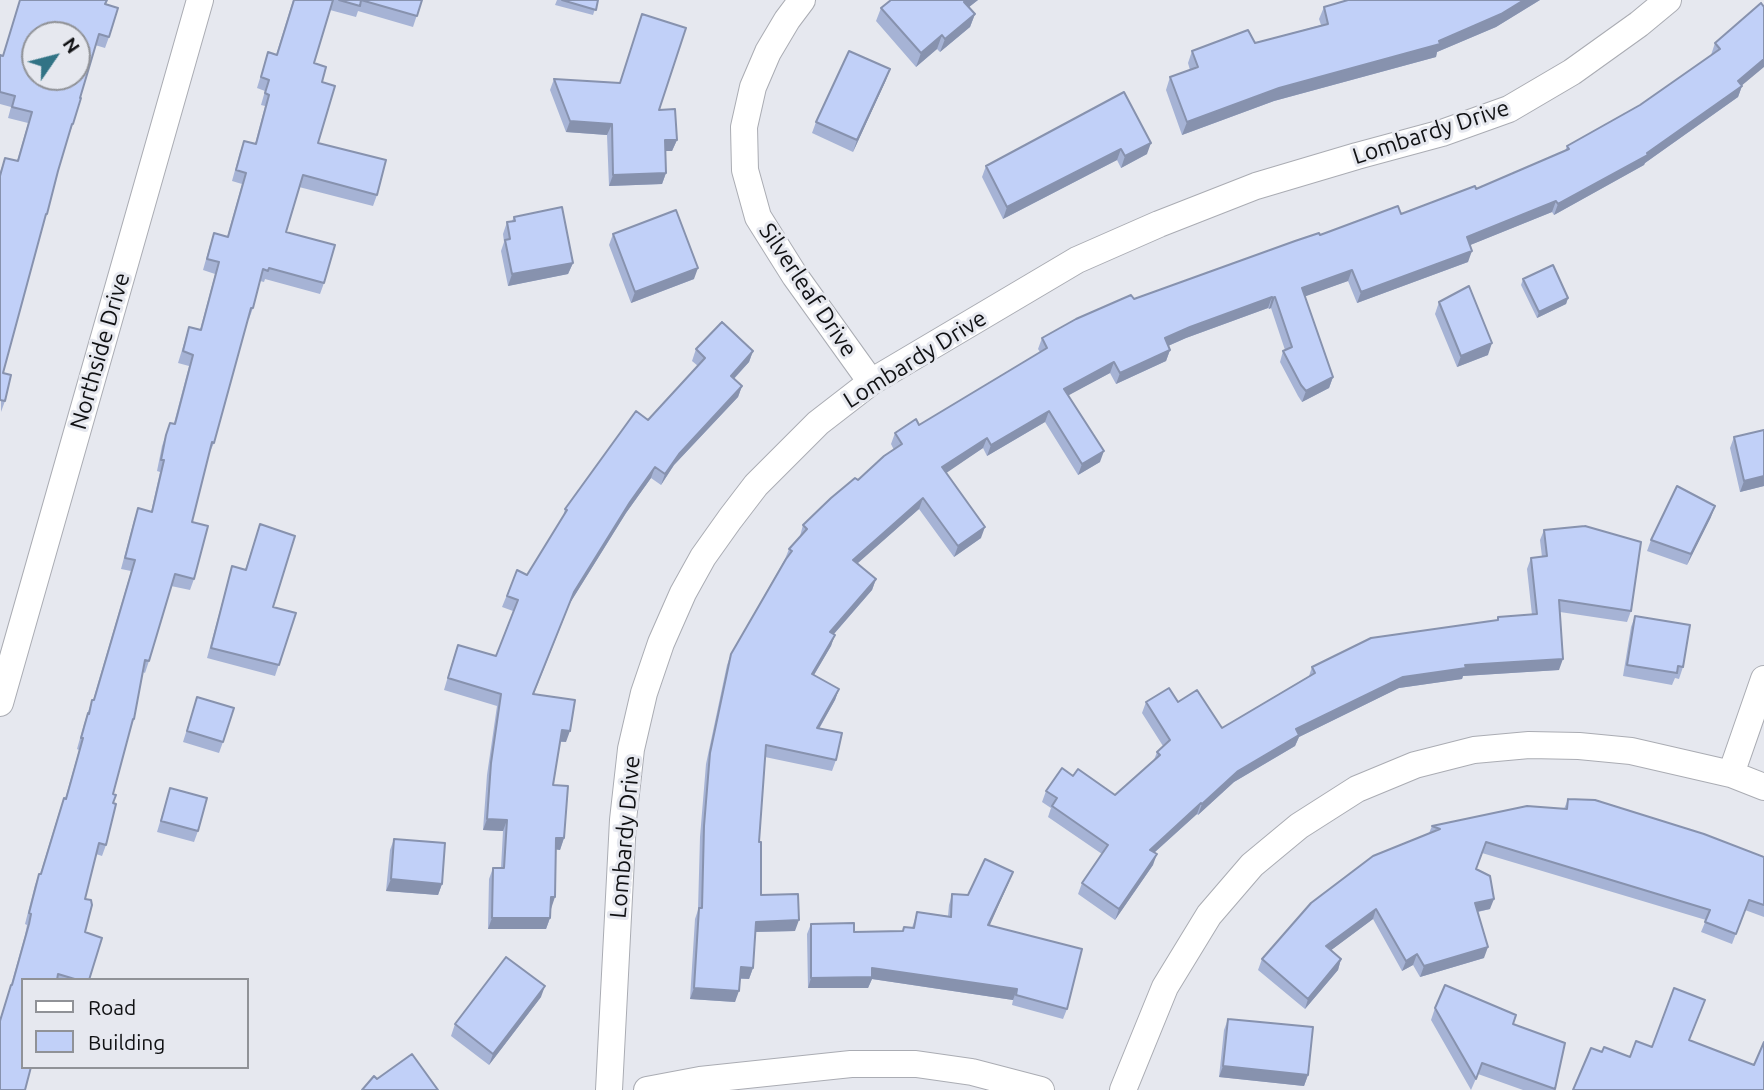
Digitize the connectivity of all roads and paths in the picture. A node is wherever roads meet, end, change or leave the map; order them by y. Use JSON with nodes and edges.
{"nodes":[{"id":1,"x":200,"y":0,"type":"edge"},
{"id":2,"x":802,"y":0,"type":"edge"},
{"id":3,"x":1668,"y":0,"type":"edge"},
{"id":4,"x":871,"y":382,"type":"junction"},
{"id":5,"x":1764,"y":678,"type":"edge"},
{"id":6,"x":0,"y":703,"type":"edge"},
{"id":7,"x":1731,"y":774,"type":"junction"},
{"id":8,"x":1764,"y":787,"type":"edge"},
{"id":9,"x":609,"y":1090,"type":"edge"},
{"id":10,"x":647,"y":1090,"type":"edge"},
{"id":11,"x":1041,"y":1090,"type":"edge"},
{"id":12,"x":1123,"y":1090,"type":"edge"}],
"edges":[{"from":1,"to":6,"type":"street","name":"Northside Drive"},
{"from":2,"to":4,"type":"street","name":"Silverleaf Drive"},
{"from":3,"to":4,"type":"street","name":"Lombardy Drive"},
{"from":4,"to":9,"type":"street","name":"Lombardy Drive"},
{"from":5,"to":7,"type":"street"},
{"from":7,"to":8,"type":"street"},
{"from":7,"to":12,"type":"street"},
{"from":10,"to":11,"type":"street"}]}
